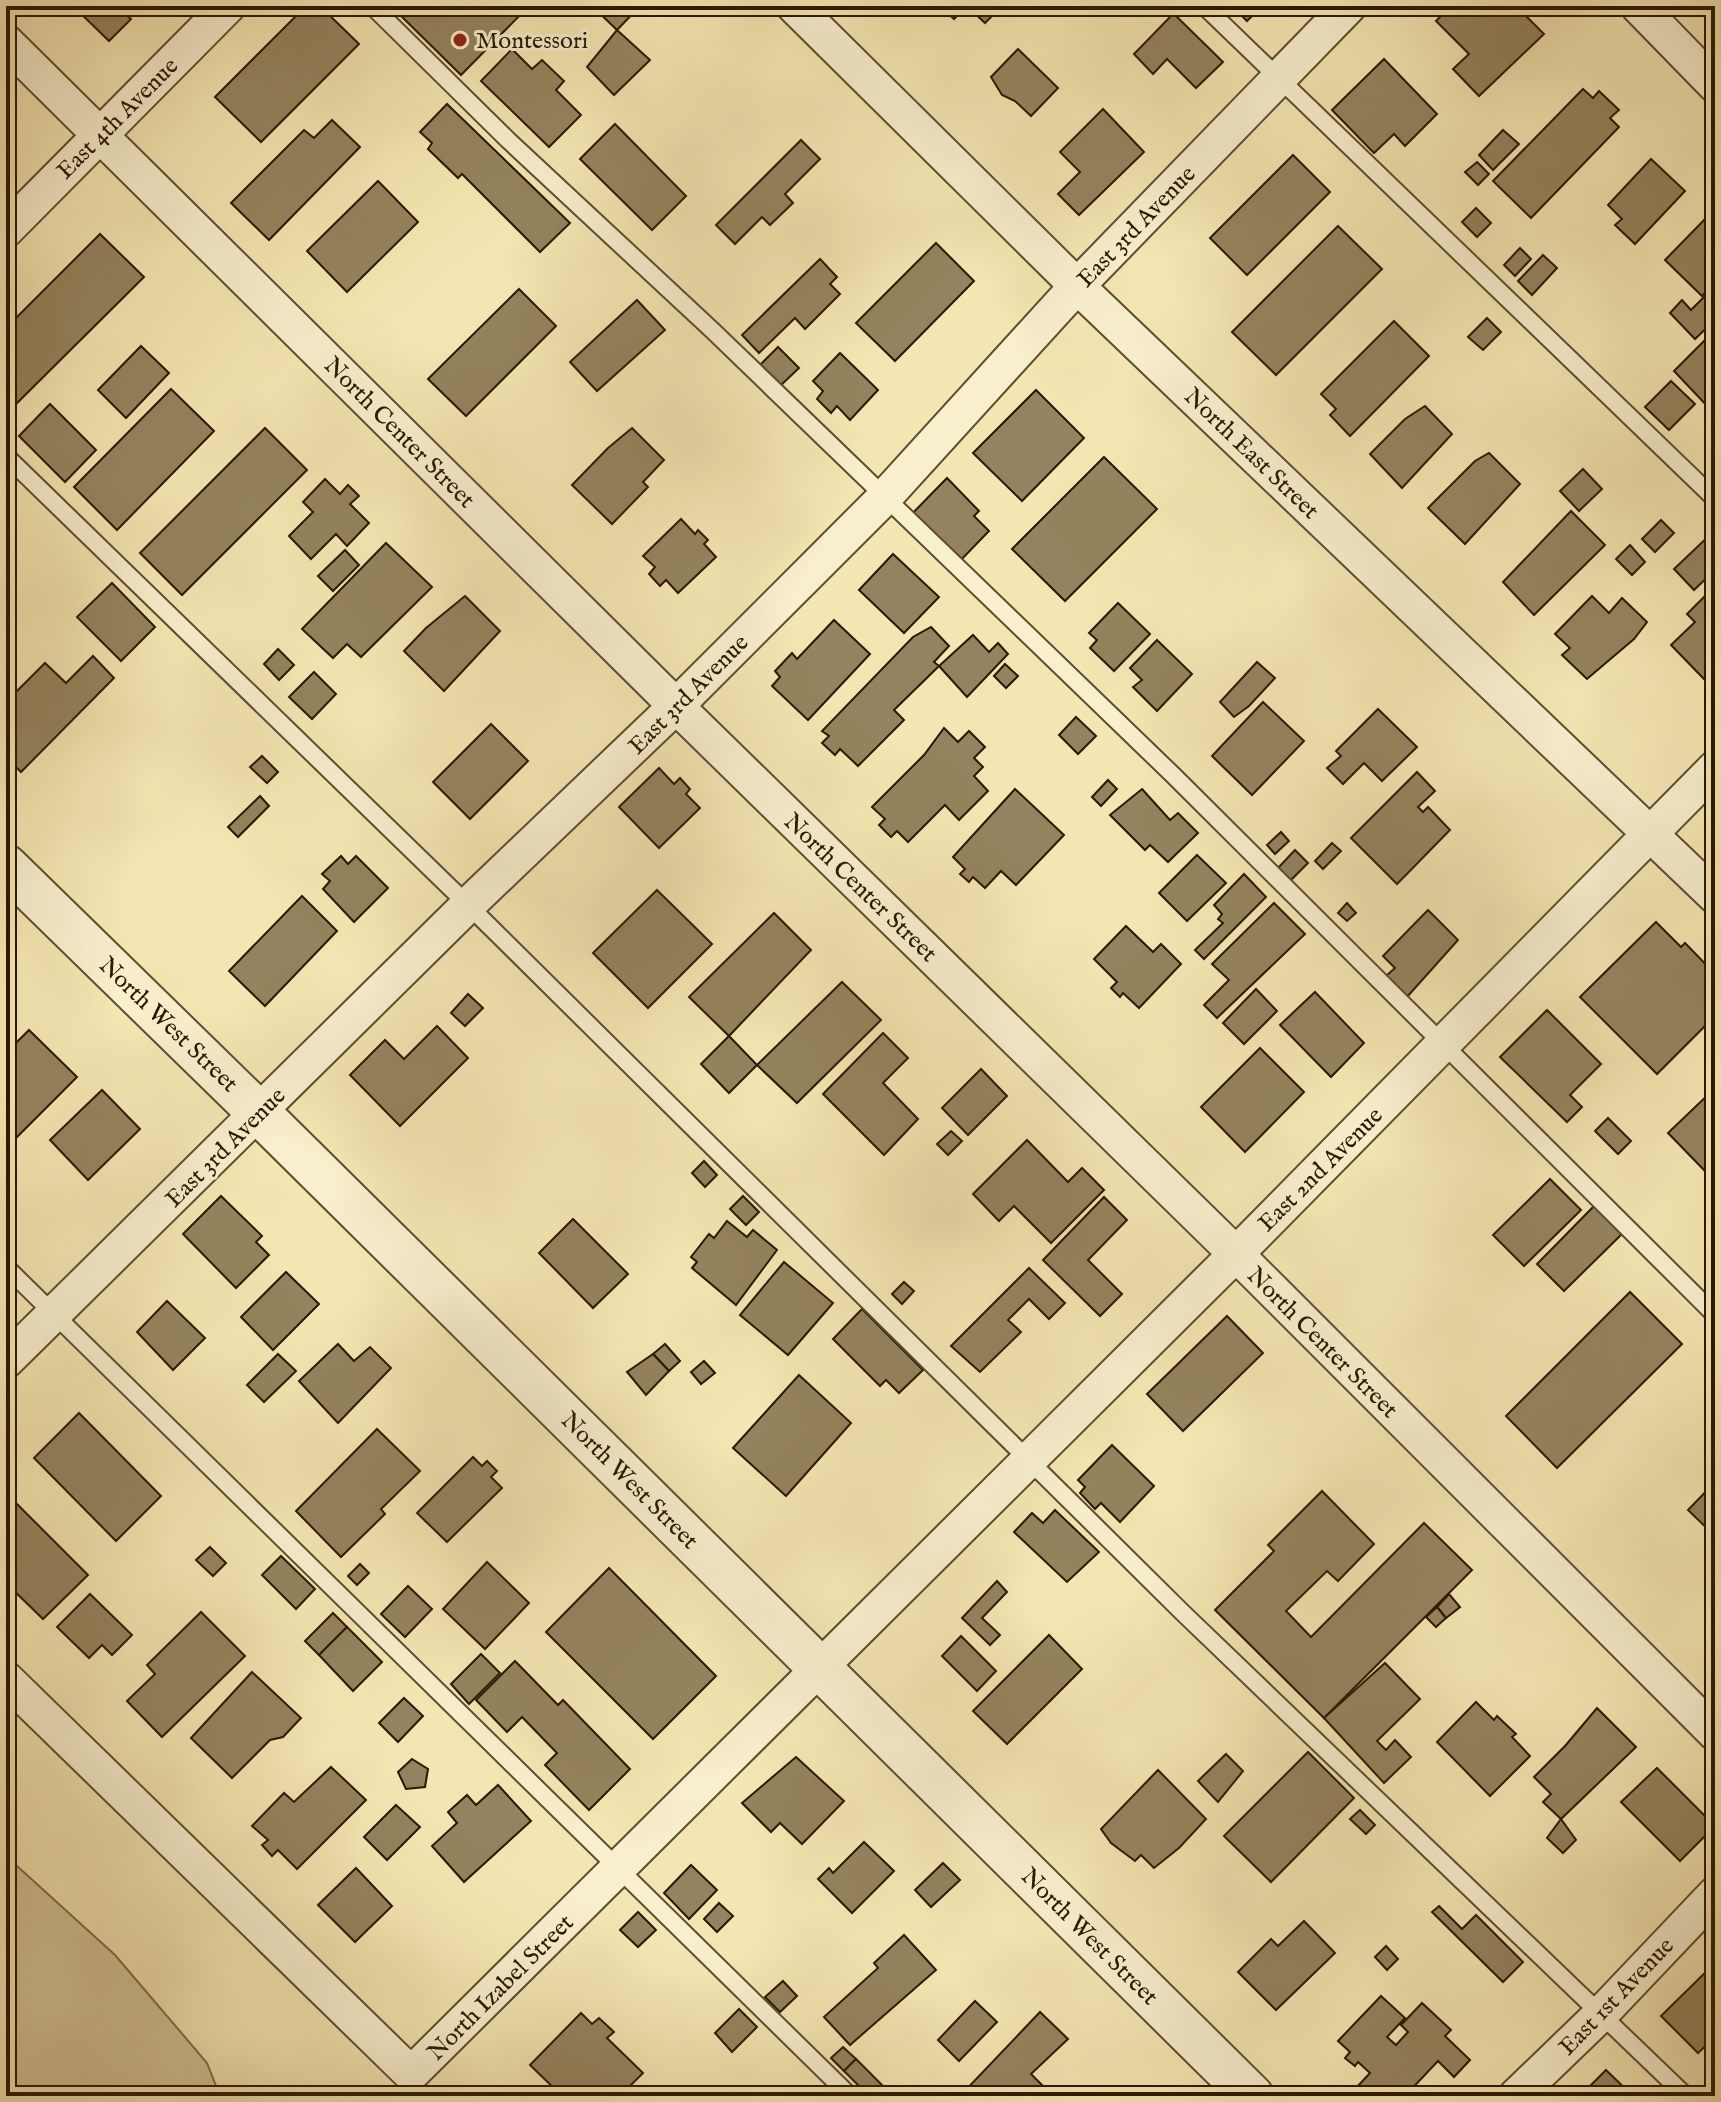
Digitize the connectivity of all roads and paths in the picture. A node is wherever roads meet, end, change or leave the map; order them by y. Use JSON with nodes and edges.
{"nodes":[{"id":1,"x":228,"y":6,"type":"edge"},
{"id":2,"x":372,"y":6,"type":"edge"},
{"id":3,"x":794,"y":6,"type":"edge"},
{"id":4,"x":1204,"y":6,"type":"edge"},
{"id":5,"x":1349,"y":6,"type":"edge"},
{"id":6,"x":1638,"y":6,"type":"edge"},
{"id":7,"x":6,"y":42,"type":"edge"},
{"id":8,"x":1279,"y":80,"type":"junction"},
{"id":9,"x":1715,"y":85,"type":"edge"},
{"id":10,"x":101,"y":136,"type":"junction"},
{"id":11,"x":6,"y":230,"type":"edge"},
{"id":12,"x":1077,"y":286,"type":"junction"},
{"id":13,"x":6,"y":456,"type":"edge"},
{"id":14,"x":884,"y":498,"type":"junction"},
{"id":15,"x":1715,"y":499,"type":"edge"},
{"id":16,"x":676,"y":706,"type":"junction"},
{"id":17,"x":1715,"y":768,"type":"edge"},
{"id":18,"x":1650,"y":832,"type":"junction"},
{"id":19,"x":6,"y":866,"type":"edge"},
{"id":20,"x":1715,"y":896,"type":"edge"},
{"id":21,"x":468,"y":905,"type":"junction"},
{"id":22,"x":1442,"y":1044,"type":"junction"},
{"id":23,"x":259,"y":1113,"type":"junction"},
{"id":24,"x":1236,"y":1254,"type":"junction"},
{"id":25,"x":6,"y":1267,"type":"edge"},
{"id":26,"x":54,"y":1314,"type":"junction"},
{"id":27,"x":1715,"y":1315,"type":"edge"},
{"id":28,"x":6,"y":1361,"type":"edge"},
{"id":29,"x":1029,"y":1461,"type":"junction"},
{"id":30,"x":820,"y":1669,"type":"junction"},
{"id":31,"x":6,"y":1679,"type":"edge"},
{"id":32,"x":1715,"y":1733,"type":"edge"},
{"id":33,"x":619,"y":1869,"type":"junction"},
{"id":34,"x":1715,"y":1894,"type":"edge"},
{"id":35,"x":1600,"y":2015,"type":"junction"},
{"id":36,"x":850,"y":2096,"type":"edge"},
{"id":37,"x":1252,"y":2096,"type":"edge"},
{"id":38,"x":1516,"y":2096,"type":"edge"},
{"id":39,"x":1686,"y":2096,"type":"edge"}],
"edges":[{"from":1,"to":10,"type":"street","name":"East 4th Avenue"},
{"from":2,"to":14,"type":"lane"},
{"from":3,"to":12,"type":"street","name":"North East Street"},
{"from":4,"to":8,"type":"lane"},
{"from":5,"to":8,"type":"street","name":"East 3rd Avenue"},
{"from":6,"to":9,"type":"street"},
{"from":7,"to":10,"type":"street","name":"North Center Street"},
{"from":8,"to":12,"type":"street","name":"East 3rd Avenue"},
{"from":8,"to":15,"type":"lane"},
{"from":10,"to":11,"type":"street","name":"East 4th Avenue"},
{"from":10,"to":16,"type":"street","name":"North Center Street"},
{"from":12,"to":14,"type":"street","name":"East 3rd Avenue"},
{"from":12,"to":18,"type":"street","name":"North East Street"},
{"from":13,"to":21,"type":"lane"},
{"from":14,"to":16,"type":"street","name":"East 3rd Avenue"},
{"from":14,"to":22,"type":"lane"},
{"from":16,"to":21,"type":"street","name":"East 3rd Avenue"},
{"from":16,"to":24,"type":"street","name":"North Center Street"},
{"from":17,"to":18,"type":"street","name":"East 2nd Avenue"},
{"from":18,"to":20,"type":"street","name":"North East Street"},
{"from":18,"to":22,"type":"street","name":"East 2nd Avenue"},
{"from":19,"to":23,"type":"street","name":"North West Street"},
{"from":21,"to":23,"type":"street","name":"East 3rd Avenue"},
{"from":21,"to":29,"type":"lane"},
{"from":22,"to":24,"type":"street","name":"East 2nd Avenue"},
{"from":22,"to":27,"type":"lane"},
{"from":23,"to":26,"type":"street","name":"East 3rd Avenue"},
{"from":23,"to":30,"type":"street","name":"North West Street"},
{"from":24,"to":29,"type":"street","name":"East 2nd Avenue"},
{"from":24,"to":32,"type":"street","name":"North Center Street"},
{"from":25,"to":26,"type":"lane"},
{"from":26,"to":28,"type":"street","name":"East 3rd Avenue"},
{"from":26,"to":33,"type":"lane"},
{"from":29,"to":30,"type":"street","name":"East 2nd Avenue"},
{"from":29,"to":35,"type":"lane"},
{"from":30,"to":33,"type":"street","name":"North Izabel Street"},
{"from":30,"to":37,"type":"street","name":"North West Street"},
{"from":31,"to":33,"type":"street","name":"North Izabel Street"},
{"from":33,"to":36,"type":"lane"},
{"from":34,"to":35,"type":"street","name":"East 1st Avenue"},
{"from":35,"to":38,"type":"street","name":"East 1st Avenue"},
{"from":35,"to":39,"type":"lane"}]}
